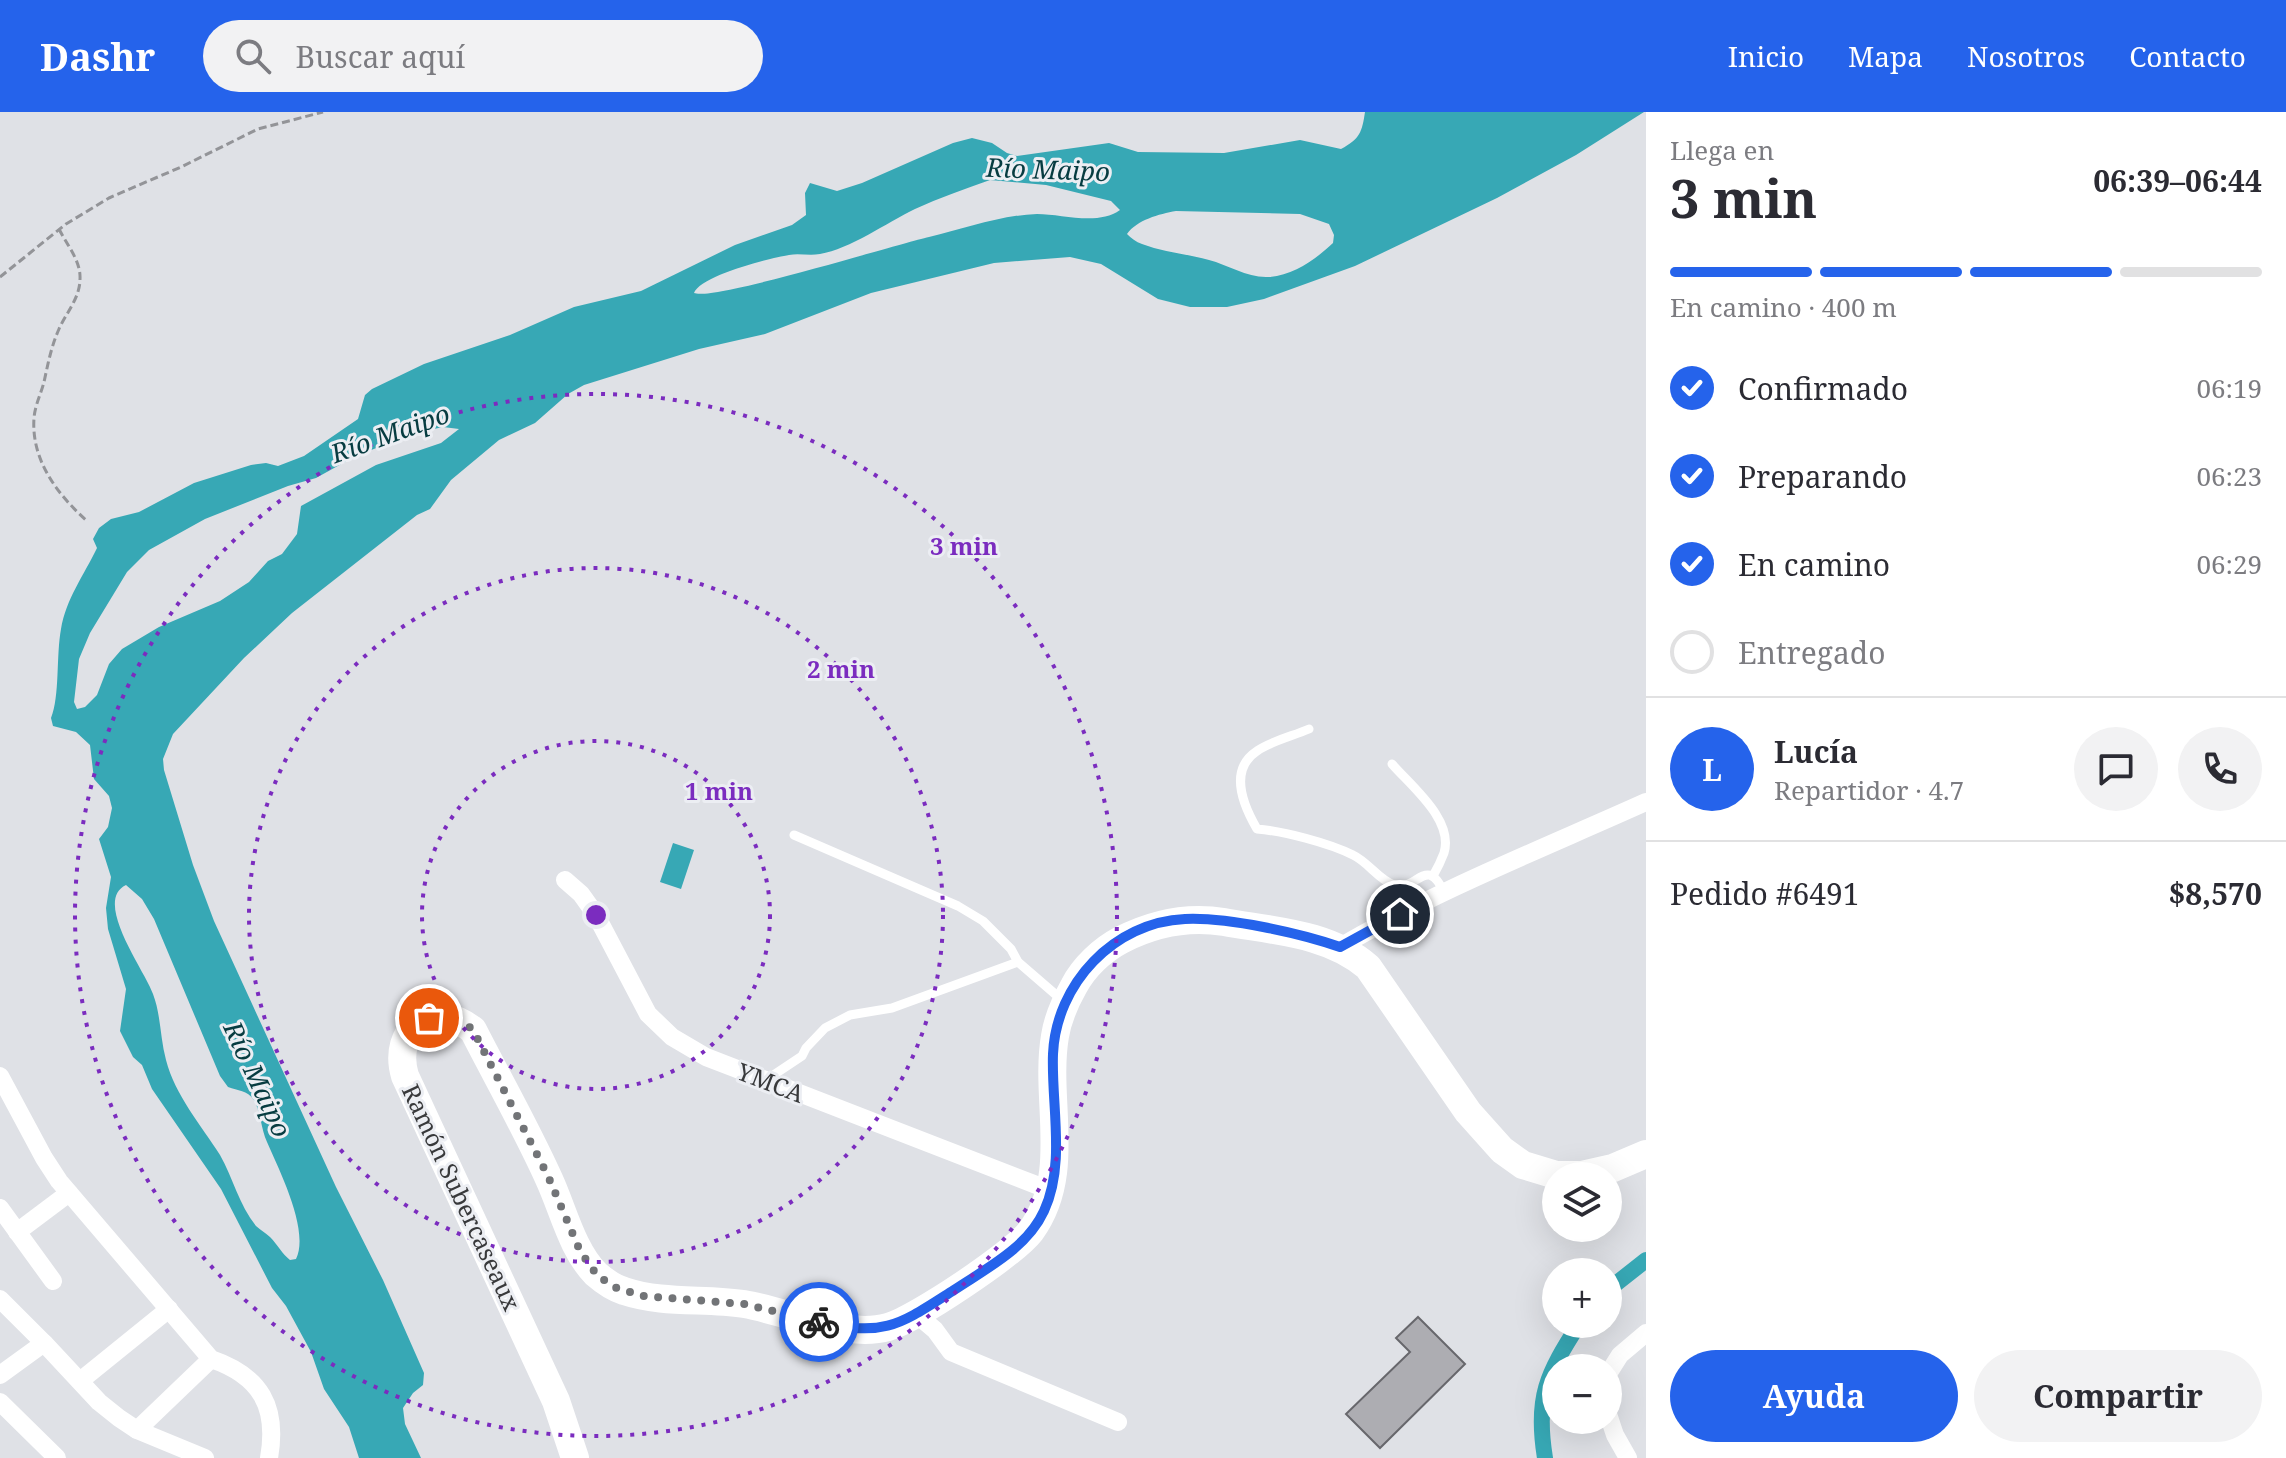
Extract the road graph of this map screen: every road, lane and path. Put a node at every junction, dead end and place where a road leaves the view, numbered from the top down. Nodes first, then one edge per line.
1 (323, 112) edge
2 (59, 229) junction
3 (0, 277) edge
4 (88, 522) dead end
5 (1309, 729) dead end
6 (1392, 764) dead end
7 (1646, 802) edge
8 (794, 835) dead end
9 (1433, 876) junction
10 (565, 880) dead end
11 (1444, 893) junction
12 (1340, 947) junction
13 (1018, 962) junction
14 (1065, 1002) junction
15 (0, 1076) edge
16 (766, 1080) junction
17 (1646, 1154) edge
18 (1052, 1191) junction
19 (69, 1193) junction
20 (0, 1208) edge
21 (17, 1232) junction
22 (53, 1281) dead end
23 (0, 1299) edge
24 (169, 1309) junction
25 (916, 1314) junction
26 (1646, 1333) edge
27 (44, 1343) junction
28 (1621, 1354) edge
29 (211, 1359) junction
30 (0, 1375) edge
31 (80, 1381) junction
32 (0, 1402) edge
33 (1118, 1422) dead end
34 (137, 1430) junction
35 (1615, 1434) edge
36 (57, 1458) edge
37 (205, 1458) edge
38 (269, 1458) edge
39 (575, 1458) edge
40 (1628, 1458) edge

1 - 2 path
2 - 3 path
2 - 4 path
5 - 9 lane
6 - 9 lane
7 - 11 street
8 - 13 lane
9 - 11 lane
10 - 16 street, YMCA
11 - 12 street
12 - 14 main road, Ramón Subercaseaux
12 - 17 main road, Ramón Subercaseaux
13 - 14 lane
13 - 16 lane
14 - 18 main road, Ramón Subercaseaux
15 - 19 street
16 - 18 street, YMCA
18 - 25 main road, Ramón Subercaseaux
19 - 21 street
19 - 24 street
20 - 21 street
21 - 22 street
23 - 27 street
24 - 29 street
24 - 31 street
25 - 33 street
25 - 39 main road, Ramón Subercaseaux
26 - 28 street
27 - 30 street
27 - 31 street
29 - 34 street
29 - 38 street
31 - 34 street
32 - 36 street
34 - 37 street
35 - 40 street

